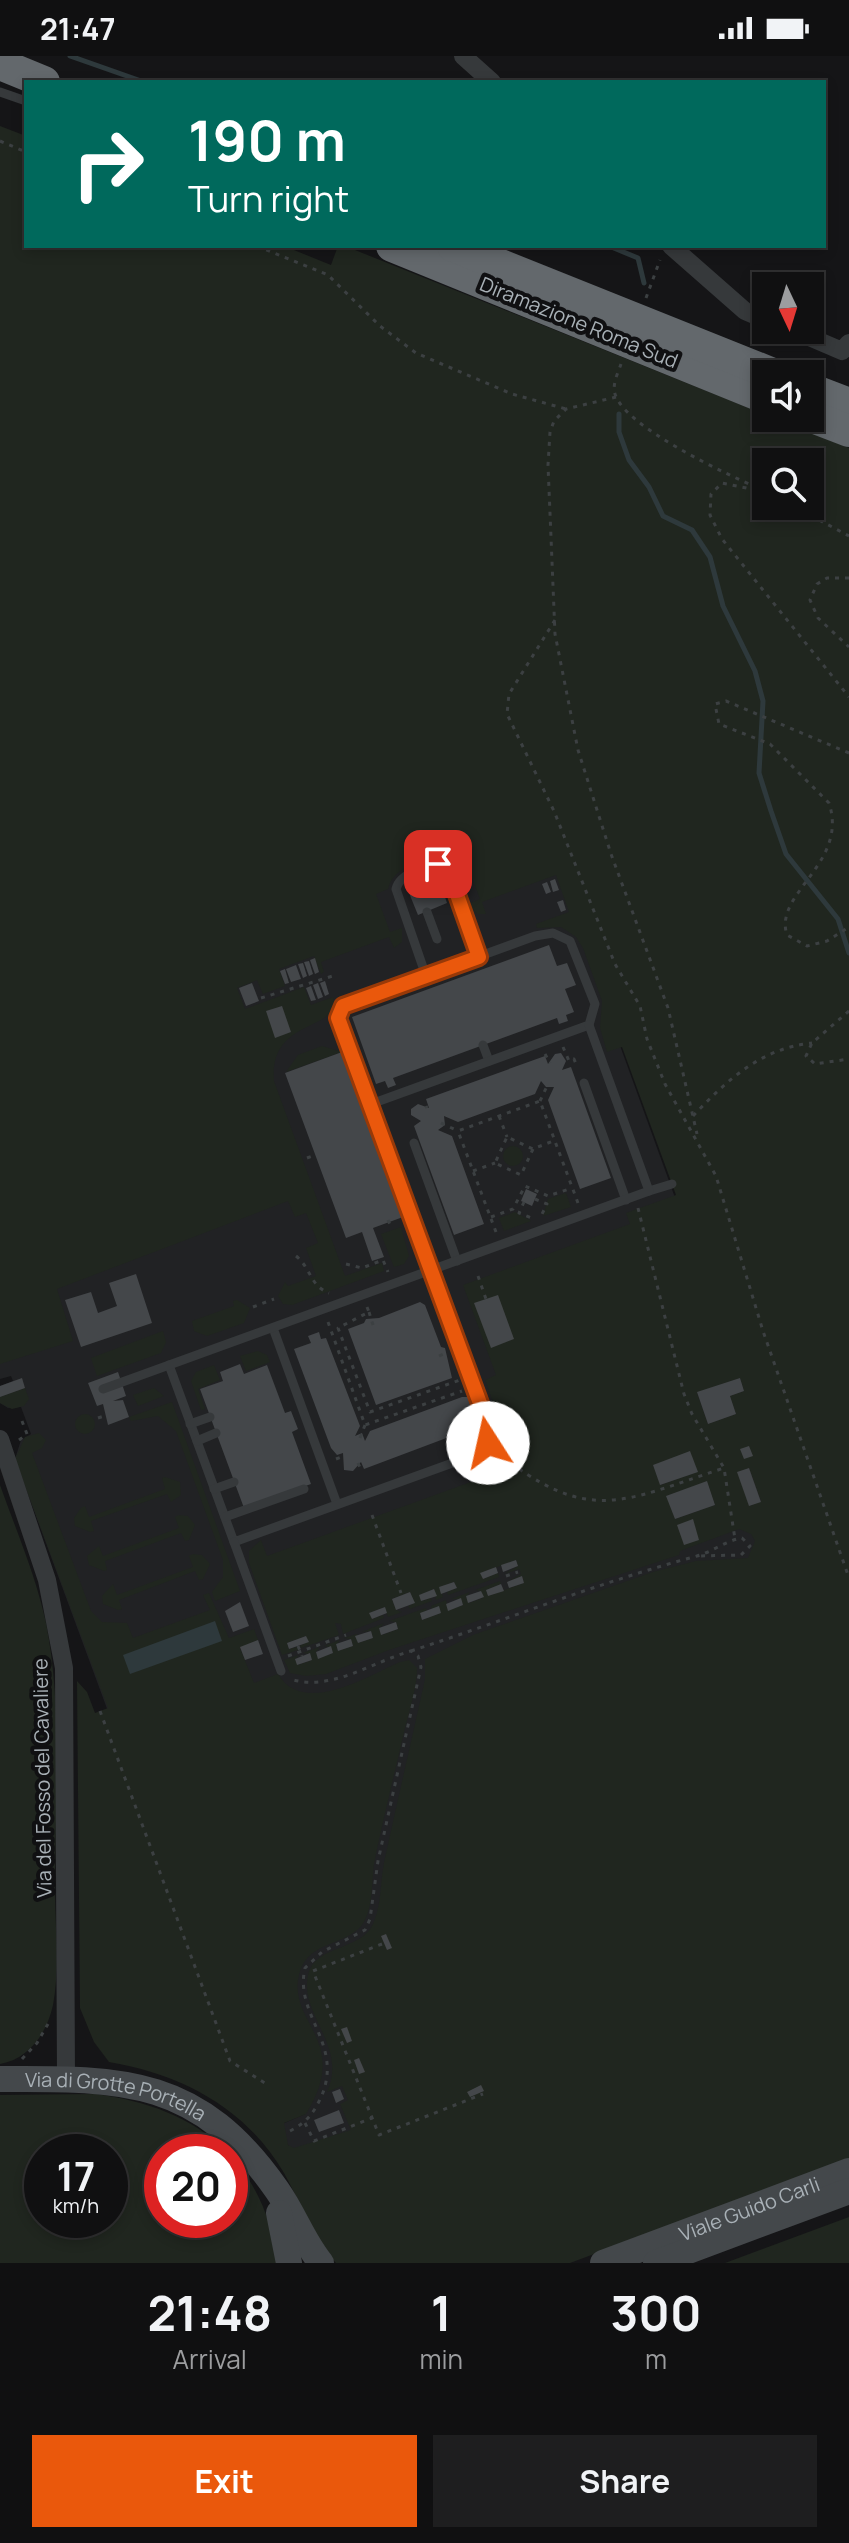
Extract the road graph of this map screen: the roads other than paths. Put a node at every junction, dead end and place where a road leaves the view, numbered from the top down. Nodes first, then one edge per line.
1 (463, 56) edge
2 (0, 64) edge
3 (39, 80) edge
4 (490, 80) edge
5 (0, 90) edge
6 (24, 99) edge
7 (397, 248) edge
8 (458, 248) edge
9 (666, 251) edge
10 (752, 312) edge
11 (824, 341) edge
12 (847, 349) edge
13 (752, 366) edge
14 (752, 392) edge
15 (824, 394) edge
16 (849, 404) edge
17 (824, 421) edge
18 (849, 431) edge
19 (427, 912) dead end
20 (437, 939) dead end
21 (479, 957) junction
22 (426, 976) junction
23 (589, 1025) junction
24 (483, 1045) dead end
25 (489, 1061) junction
26 (584, 1083) dead end
27 (371, 1104) junction
28 (414, 1143) dead end
29 (672, 1184) dead end
30 (649, 1191) junction
31 (630, 1198) junction
32 (457, 1261) junction
33 (432, 1270) junction
34 (273, 1328) junction
35 (169, 1365) junction
36 (103, 1389) dead end
37 (210, 1417) dead end
38 (190, 1424) junction
39 (216, 1433) dead end
40 (0, 1439) edge
41 (197, 1441) junction
42 (234, 1482) dead end
43 (214, 1489) junction
44 (304, 1489) dead end
45 (337, 1504) junction
46 (225, 1517) junction
47 (234, 1542) junction
48 (281, 1671) road end
49 (6, 2071) edge
50 (66, 2078) junction
51 (258, 2166) junction
52 (849, 2171) edge
53 (849, 2191) edge
54 (289, 2263) edge
55 (321, 2263) edge
56 (603, 2263) edge
57 (656, 2263) edge

1 - 4 street
2 - 3 highway
5 - 6 highway
7 - 14 highway, Diramazione Roma Sud
8 - 13 highway, Diramazione Roma Sud
9 - 10 street
11 - 12 street
15 - 16 highway
17 - 18 highway
19 - 20 lane
21 - 22 lane
21 - 22 lane
21 - 23 lane
22 - 27 lane
23 - 25 lane
23 - 30 lane
24 - 25 lane
25 - 27 lane
26 - 31 lane
27 - 33 lane
28 - 32 lane
29 - 30 lane
30 - 31 lane
31 - 32 lane
32 - 33 lane
33 - 34 lane
33 - 45 lane
34 - 35 lane
34 - 45 lane
35 - 36 lane
35 - 38 lane
37 - 38 lane
38 - 41 lane
39 - 41 lane
40 - 50 street, Via del Fosso del Cavaliere
41 - 43 lane
42 - 43 lane
43 - 46 lane
44 - 46 lane
45 - 47 lane
46 - 47 lane
47 - 48 lane
49 - 50 main road, Via di Grotte Portella
50 - 51 main road, Via di Grotte Portella
51 - 54 main road, Via di Grotte Portella
51 - 55 main road, Via di Grotte Portella
52 - 56 main road, Viale Guido Carli
53 - 57 main road, Viale Guido Carli

